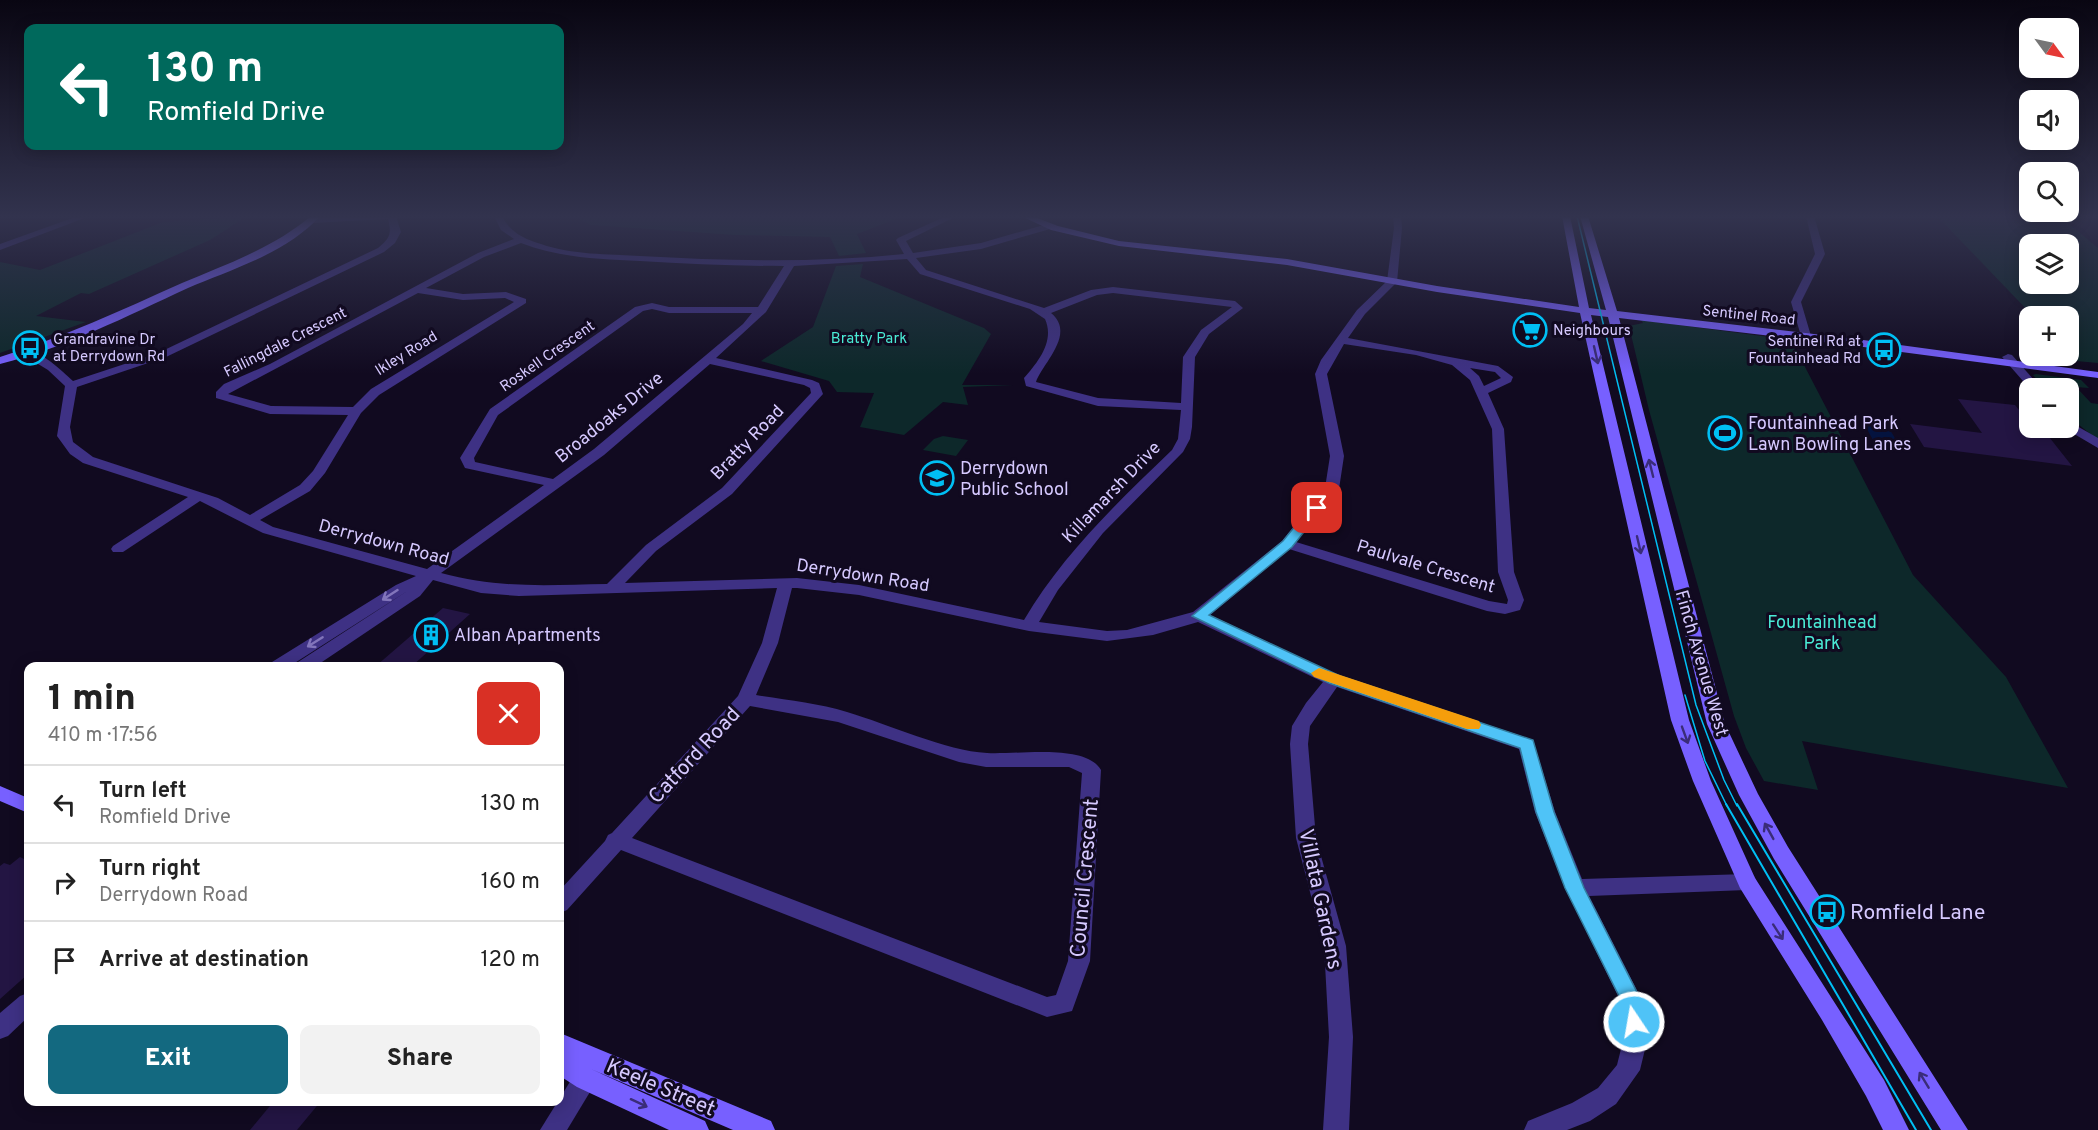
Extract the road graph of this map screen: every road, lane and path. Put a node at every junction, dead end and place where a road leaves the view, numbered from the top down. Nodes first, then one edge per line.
1 (224, 269) edge
2 (342, 269) edge
3 (456, 269) edge
4 (787, 269) edge
5 (920, 269) edge
6 (1320, 269) edge
7 (1393, 269) edge
8 (1575, 269) edge
9 (1599, 269) edge
10 (1813, 269) edge
11 (1392, 282) junction
12 (417, 290) junction
13 (1582, 308) junction
14 (762, 310) junction
15 (1044, 312) junction
16 (1611, 312) junction
17 (1804, 332) junction
18 (1342, 340) junction
19 (26, 353) junction
20 (709, 360) junction
21 (0, 361) edge
22 (2011, 361) junction
23 (1456, 363) junction
24 (2098, 368) edge
25 (2098, 375) edge
26 (2026, 378) edge
27 (71, 385) junction
28 (1482, 392) junction
29 (1185, 407) junction
30 (356, 411) junction
31 (2079, 432) edge
32 (2098, 444) edge
33 (557, 484) junction
34 (199, 496) junction
35 (249, 521) junction
36 (1287, 544) junction
37 (118, 549) dead end
38 (429, 575) junction
39 (786, 582) junction
40 (612, 588) junction
41 (1199, 616) junction
42 (360, 622) junction
43 (1029, 626) junction
44 (285, 662) edge
45 (309, 662) edge
46 (1335, 680) junction
47 (746, 699) junction
48 (0, 793) edge
49 (24, 804) edge
50 (615, 840) junction
51 (1747, 882) junction
52 (1575, 888) junction
53 (564, 899) edge
54 (24, 1007) edge
55 (0, 1028) edge
56 (564, 1047) edge
57 (564, 1064) edge
58 (592, 1069) junction
59 (553, 1130) edge
60 (696, 1130) edge
61 (762, 1130) edge
62 (1336, 1130) edge
63 (1537, 1130) edge
64 (1896, 1130) edge
65 (1955, 1130) edge

1 - 19 main road
2 - 27 street
3 - 12 street, Fallingdale Crescent
4 - 14 street, Broadoaks Drive
5 - 15 street
6 - 11 main road, Sentinel Road
7 - 11 street
8 - 13 main road, Finch Avenue West
9 - 16 main road, Finch Avenue West
10 - 17 street
11 - 13 main road, Sentinel Road
11 - 18 street, Derrydown Road
12 - 30 street, Ikley Road
12 - 30 street, Fallingdale Crescent
13 - 16 main road, Sentinel Road
13 -> 51 main road, Finch Avenue West
14 - 20 street, Broadoaks Drive
14 - 33 street, Roskell Crescent
15 - 29 street
15 - 29 street, Killamarsh Drive
16 - 17 main road, Sentinel Road
65 -> 16 main road, Finch Avenue West
17 - 22 main road, Sentinel Road
18 - 23 street, Paulvale Crescent
18 - 36 street, Derrydown Road
19 - 21 main road
19 - 27 street
20 - 33 street, Broadoaks Drive
20 - 40 street, Bratty Road
22 - 24 main road, Sentinel Road
22 - 25 main road, Sentinel Road
22 - 26 street
23 - 28 street, Paulvale Crescent
23 - 28 street, Paulvale Crescent
27 - 34 street, Derrydown Road
28 - 36 street, Paulvale Crescent
29 - 43 street, Killamarsh Drive
30 - 35 street, Ikley Road
31 - 32 street
33 - 38 street, Broadoaks Drive
34 - 35 street, Derrydown Road
34 - 37 street
35 - 38 street, Derrydown Road
36 - 41 street, Derrydown Road
38 - 40 street, Derrydown Road
38 - 42 street, Broadoaks Drive
39 - 40 street, Derrydown Road
39 - 43 street, Derrydown Road
39 - 47 street, Catford Road
41 - 43 street, Derrydown Road
41 - 46 street
42 -> 44 street, Broadoaks Drive
42 - 45 street, Broadoaks Drive
46 - 52 street
46 - 62 street, Villata Gardens
47 - 50 street, Catford Road
47 - 50 street, Council Crescent
48 - 49 main road
50 - 53 street, Catford Road
51 - 52 street
51 -> 64 main road, Finch Avenue West
52 - 63 street
54 - 55 street
56 - 58 main road, Keele Street
57 - 58 main road, Keele Street
58 - 59 street
58 -> 60 main road, Keele Street
58 - 61 main road, Keele Street

